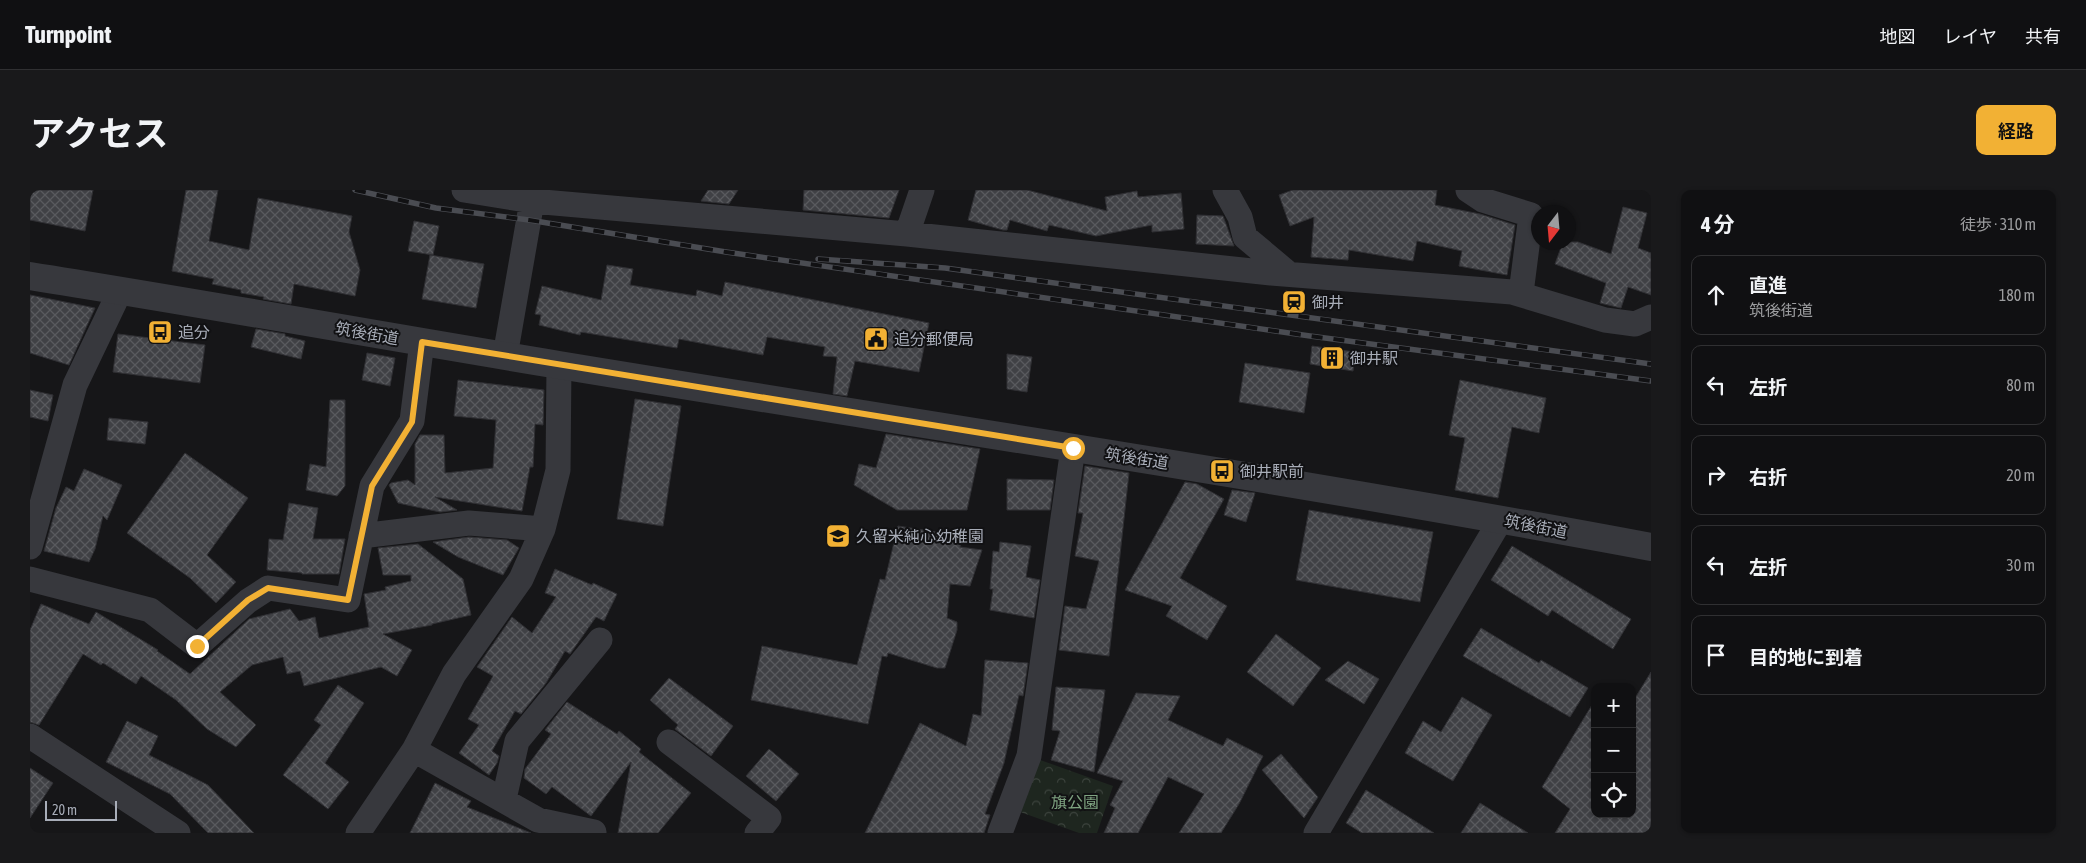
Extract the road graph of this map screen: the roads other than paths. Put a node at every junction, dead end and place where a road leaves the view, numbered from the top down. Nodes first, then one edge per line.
1 (464, 190) edge
2 (922, 190) edge
3 (1225, 190) edge
4 (1468, 190) edge
5 (532, 201) junction
6 (656, 201) edge
7 (907, 234) junction
8 (1289, 274) junction
9 (30, 276) edge
10 (120, 291) junction
11 (1521, 294) junction
12 (1646, 322) edge
13 (422, 342) junction
14 (505, 356) junction
15 (559, 365) junction
16 (1073, 448) junction
17 (1501, 519) junction
18 (544, 528) junction
19 (362, 536) junction
20 (30, 547) edge
21 (1651, 547) edge
22 (30, 579) edge
23 (600, 640) dead end
24 (30, 736) edge
25 (669, 742) dead end
26 (414, 750) junction
27 (504, 799) junction
28 (594, 832) edge
29 (1318, 832) edge
30 (178, 833) edge
31 (358, 833) edge
32 (757, 833) edge
33 (1000, 833) edge

1 - 5 street
2 - 7 street
3 - 8 street
4 - 11 street
5 - 6 street
5 - 14 street
6 - 7 street
7 - 8 street
8 - 11 street
9 - 10 street, 筑後街道
10 - 13 street, 筑後街道
10 - 20 street
11 - 12 street
13 - 14 street, 筑後街道
13 - 19 street
14 - 15 street, 筑後街道
15 - 16 street, 筑後街道
15 - 18 street
16 - 17 street, 筑後街道
16 - 33 street
17 - 21 street, 筑後街道
17 - 29 street
18 - 19 street
18 - 26 street
19 - 22 street
23 - 27 street
24 - 30 street
25 - 32 street
26 - 27 street
26 - 31 street
27 - 28 street

